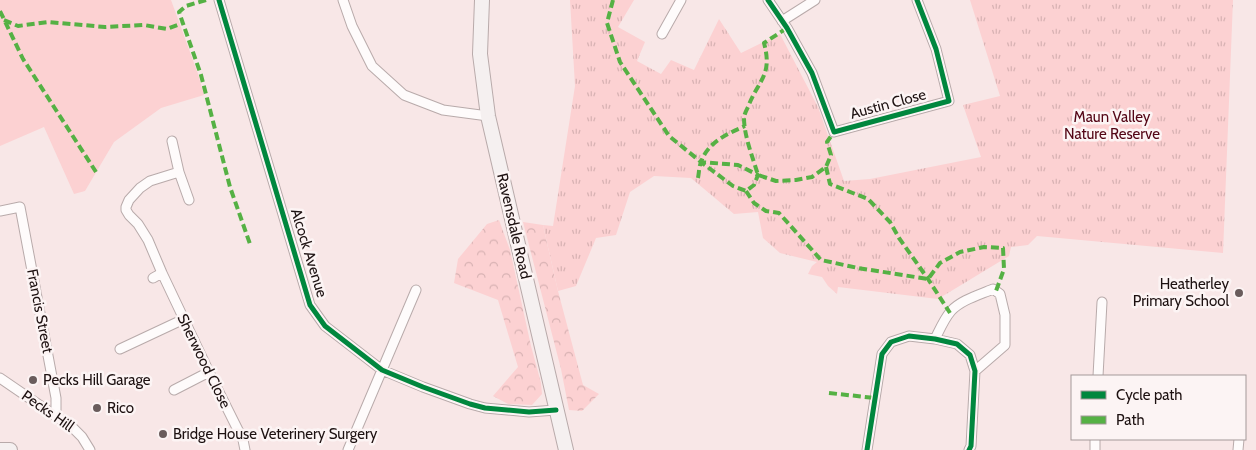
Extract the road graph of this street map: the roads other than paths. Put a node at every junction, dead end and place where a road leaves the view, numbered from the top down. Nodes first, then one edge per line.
1 (219, 0) edge
2 (343, 0) edge
3 (482, 0) edge
4 (681, 0) edge
5 (768, 0) edge
6 (815, 0) edge
7 (917, 0) edge
8 (782, 21) junction
9 (662, 34) dead end
10 (488, 116) junction
11 (172, 141) dead end
12 (179, 172) junction
13 (189, 200) dead end
14 (0, 211) edge
15 (162, 273) junction
16 (153, 278) dead end
17 (416, 290) dead end
18 (1102, 302) dead end
19 (184, 319) junction
20 (935, 339) junction
21 (120, 349) dead end
22 (382, 370) junction
23 (975, 371) junction
24 (209, 372) junction
25 (1098, 375) edge
26 (0, 378) edge
27 (174, 390) dead end
28 (556, 410) junction
29 (56, 415) junction
30 (0, 450) edge
31 (10, 450) edge
32 (90, 450) edge
33 (244, 450) edge
34 (348, 450) edge
35 (566, 450) edge
36 (867, 450) edge
37 (969, 450) edge

1 - 22 street, Alcock Avenue
2 - 10 street
3 - 10 main road, Ravensdale Road
4 - 9 street
5 - 8 street
6 - 8 street
7 - 8 street, Austin Close
10 - 28 main road, Ravensdale Road
11 - 12 street
12 - 13 street
12 - 15 street, Sherwood Close
14 - 29 street, Francis Street
15 - 16 street
15 - 19 street, Sherwood Close
17 - 22 street
18 - 25 street
19 - 21 street
19 - 24 street, Sherwood Close
20 - 23 street
20 - 23 street
20 - 36 street
22 - 28 street, Alcock Avenue
22 - 34 street
23 - 37 street
24 - 27 street
24 - 33 street, Sherwood Close
26 - 29 street, Pecks Hill
28 - 35 main road, Ravensdale Road
29 - 32 street, Pecks Hill
30 - 31 main road

